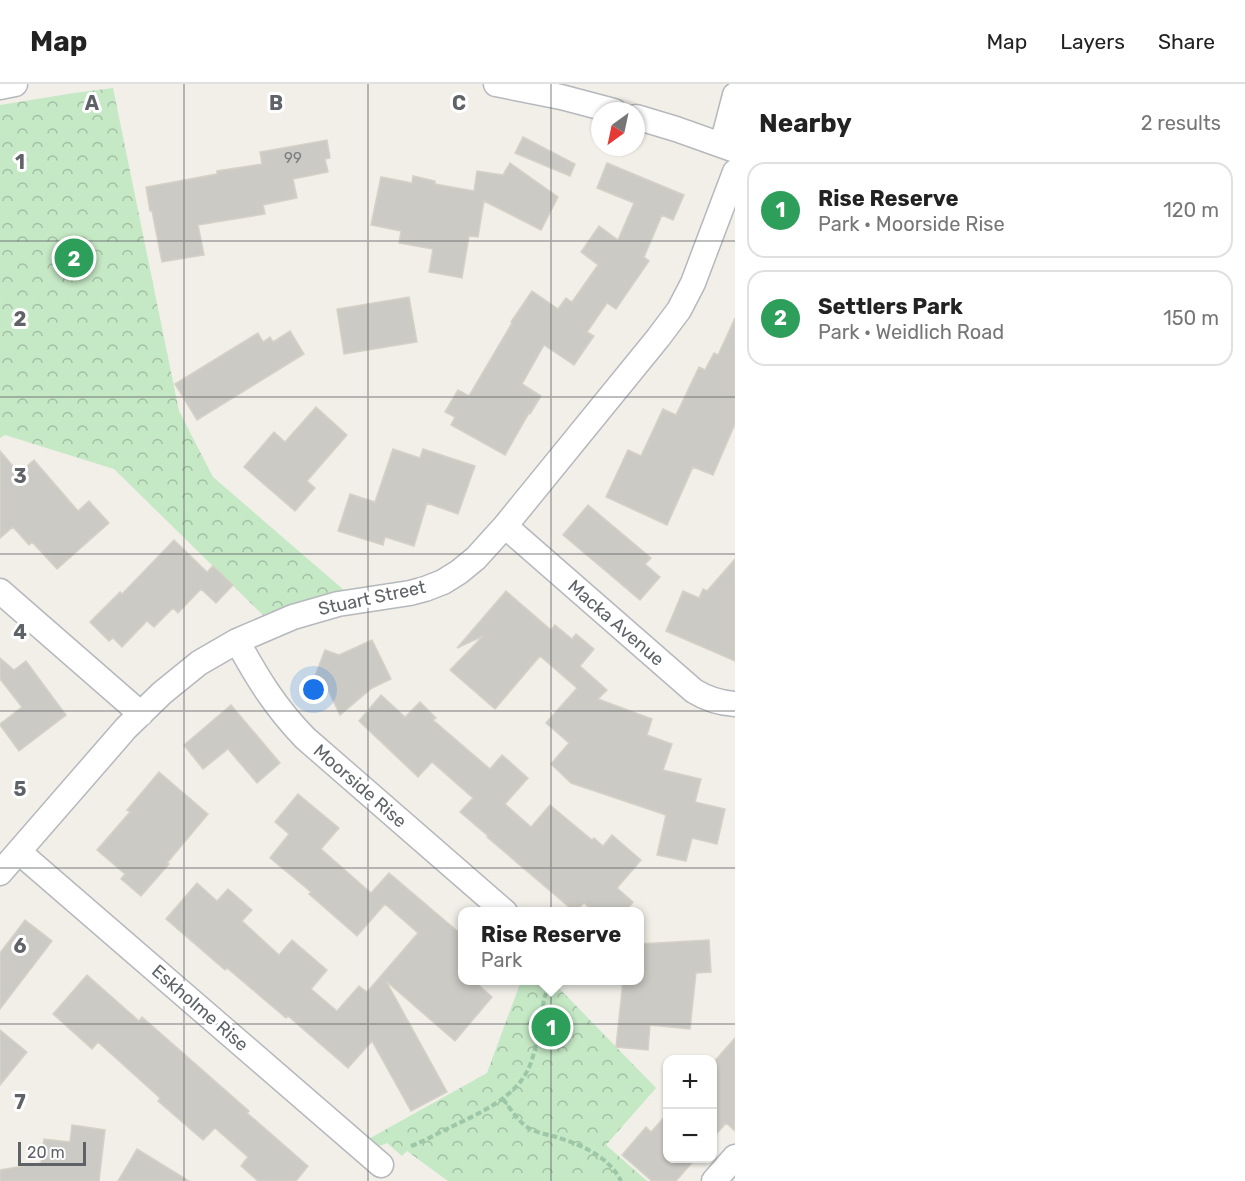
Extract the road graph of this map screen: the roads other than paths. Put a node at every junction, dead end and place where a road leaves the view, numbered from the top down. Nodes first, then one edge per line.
1 (15, 84) edge
2 (495, 84) edge
3 (0, 87) edge
4 (735, 95) edge
5 (591, 105) edge
6 (645, 120) edge
7 (729, 148) edge
8 (735, 172) edge
9 (505, 526) junction
10 (0, 591) edge
11 (237, 641) junction
12 (735, 704) edge
13 (141, 714) junction
14 (19, 852) junction
15 (0, 873) edge
16 (500, 907) edge
17 (735, 1157) edge
18 (388, 1160) road end
19 (714, 1181) edge

1 - 3 street
2 - 5 street
4 - 7 street
6 - 7 street
8 - 9 street, Stuart Street
9 - 11 street, Stuart Street
9 - 12 street, Macka Avenue
10 - 13 street
11 - 13 street, Stuart Street
11 - 16 street, Moorside Rise
13 - 14 street, Stuart Street
14 - 15 street, Stuart Street
14 - 18 street, Eskholme Rise
17 - 19 street

